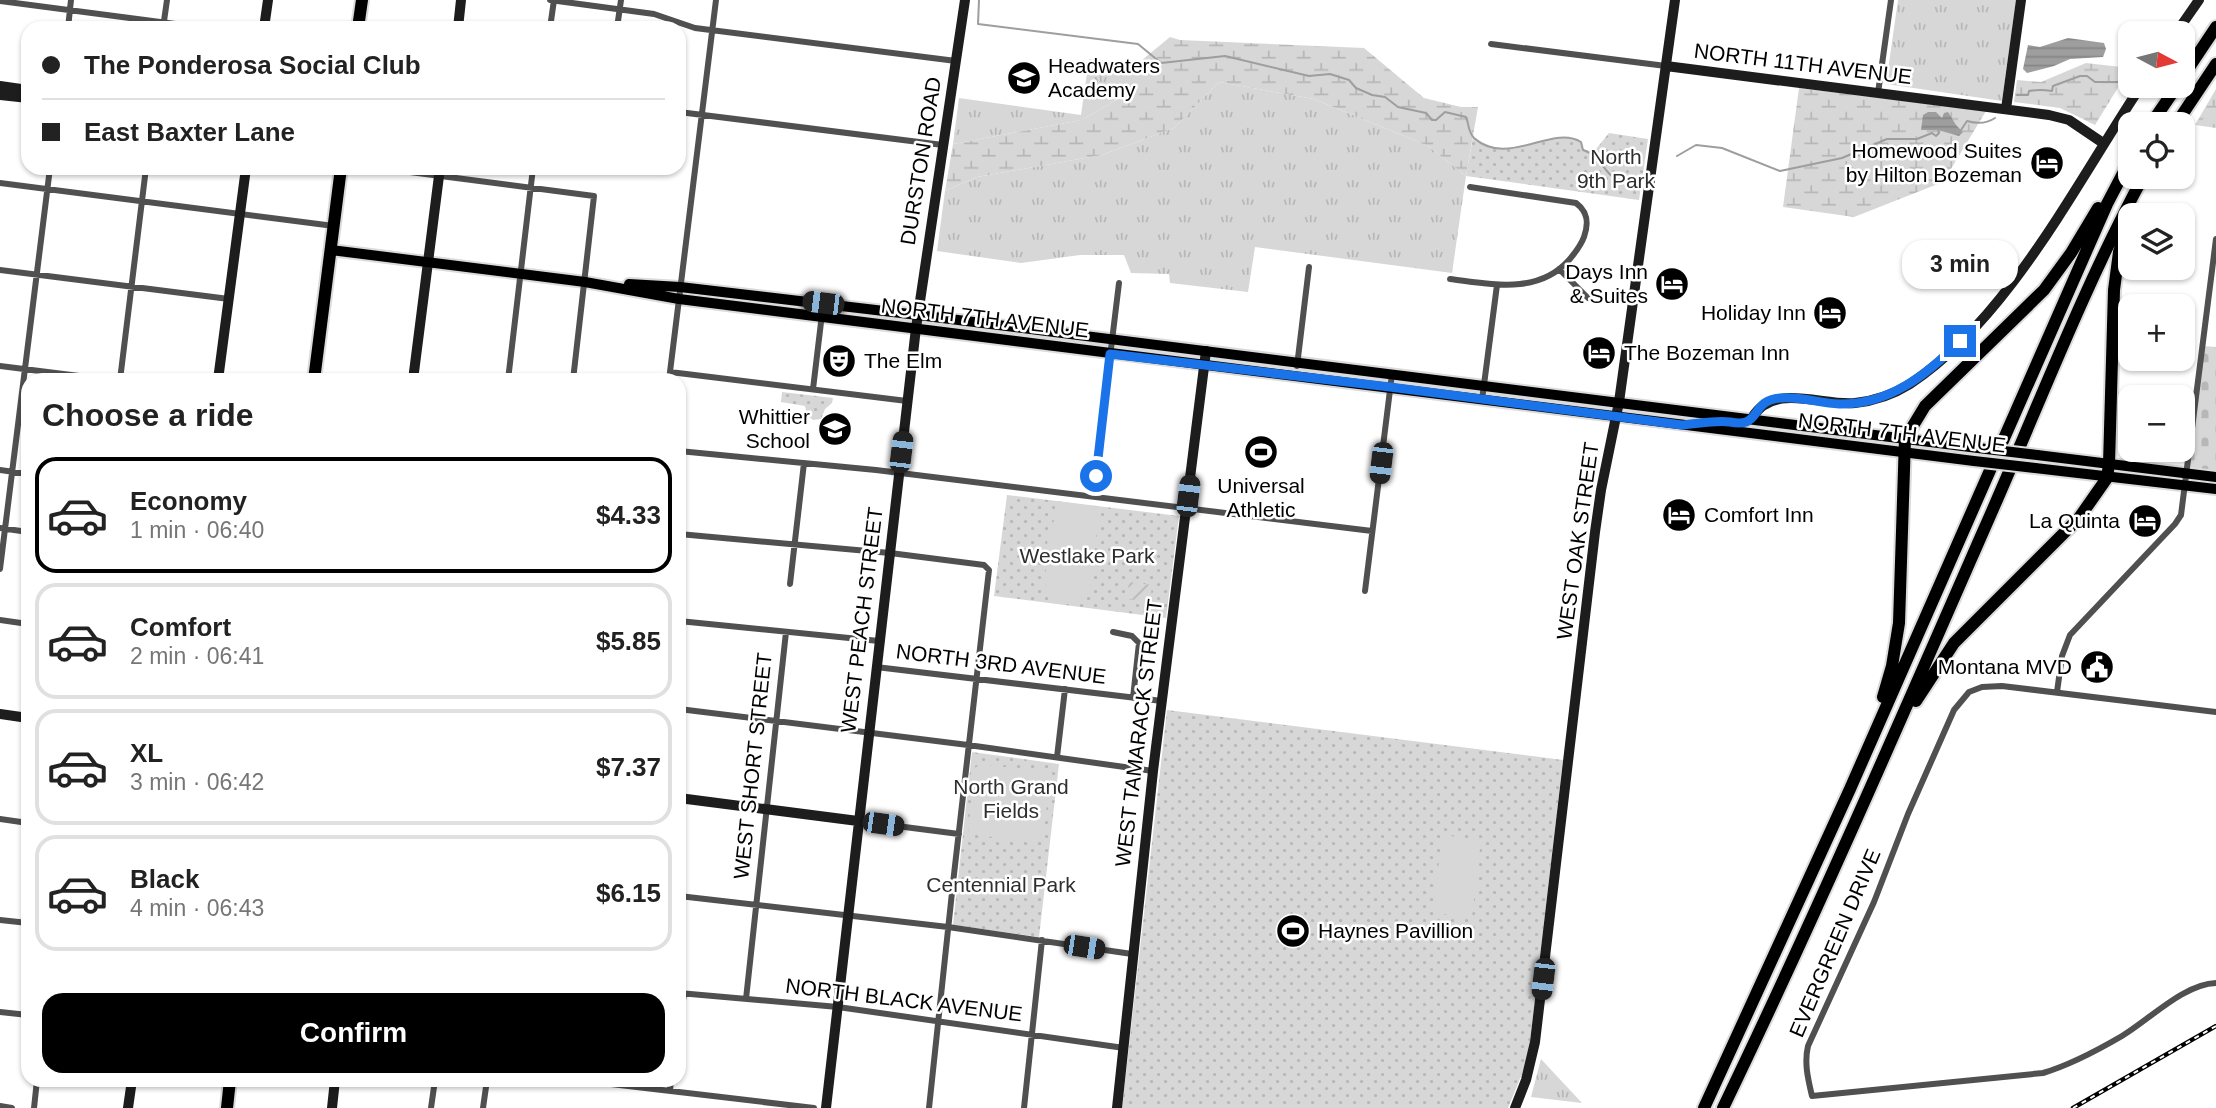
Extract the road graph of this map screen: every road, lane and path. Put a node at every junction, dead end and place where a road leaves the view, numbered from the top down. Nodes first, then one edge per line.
1 (71, 0) edge
2 (167, 0) edge
3 (268, 0) edge
4 (362, 0) edge
5 (461, 0) edge
6 (552, 0) edge
7 (621, 0) edge
8 (716, 0) edge
9 (965, 0) edge
10 (1675, 0) edge
11 (1891, 0) edge
12 (2021, 0) edge
13 (2199, 0) edge
14 (0, 1) edge
15 (620, 9) junction
16 (70, 10) junction
17 (69, 21) edge
18 (139, 21) edge
19 (164, 21) edge
20 (265, 21) edge
21 (359, 21) edge
22 (459, 21) edge
23 (550, 21) edge
24 (618, 21) edge
25 (675, 21) edge
26 (2184, 21) edge
27 (686, 25) edge
28 (2216, 27) edge
29 (712, 31) junction
30 (1491, 44) dead end
31 (2195, 58) edge
32 (956, 61) junction
33 (2216, 64) edge
34 (1666, 66) junction
35 (0, 86) edge
36 (21, 88) edge
37 (1878, 93) junction
38 (0, 95) edge
39 (21, 97) edge
40 (2133, 98) edge
41 (2006, 109) junction
42 (2184, 112) edge
43 (686, 113) edge
44 (702, 115) junction
45 (2103, 143) junction
46 (943, 145) junction
47 (49, 175) edge
48 (145, 175) edge
49 (245, 175) edge
50 (340, 175) edge
51 (440, 175) edge
52 (458, 175) edge
53 (532, 175) edge
54 (2118, 177) edge
55 (2118, 182) edge
56 (0, 183) edge
57 (531, 187) junction
58 (1470, 187) dead end
59 (2137, 189) edge
60 (48, 190) junction
61 (142, 202) junction
62 (240, 214) junction
63 (334, 226) junction
64 (2216, 239) edge
65 (331, 250) junction
66 (2118, 259) edge
67 (428, 261) junction
68 (1309, 267) dead end
69 (0, 270) edge
70 (1559, 270) junction
71 (521, 273) junction
72 (37, 276) junction
73 (1450, 279) dead end
74 (585, 282) junction
75 (1119, 283) dead end
76 (1497, 285) junction
77 (680, 287) junction
78 (132, 288) junction
79 (1588, 298) dead end
80 (229, 299) junction
81 (679, 299) junction
82 (823, 303) junction
83 (918, 315) junction
84 (821, 317) junction
85 (916, 328) junction
86 (1112, 339) junction
87 (1206, 351) junction
88 (1110, 354) junction
89 (1298, 362) junction
90 (1204, 365) junction
91 (0, 366) edge
92 (25, 369) junction
93 (24, 373) edge
94 (56, 373) edge
95 (121, 373) edge
96 (219, 373) edge
97 (315, 373) edge
98 (414, 373) edge
99 (509, 373) edge
100 (574, 373) edge
101 (669, 373) edge
102 (1392, 373) junction
103 (1296, 376) junction
104 (686, 378) edge
105 (1484, 384) junction
106 (1390, 387) junction
107 (813, 389) junction
108 (1482, 400) junction
109 (21, 401) edge
110 (907, 401) junction
111 (1619, 402) junction
112 (1616, 417) junction
113 (1752, 418) junction
114 (1682, 425) junction
115 (1836, 430) junction
116 (1748, 433) junction
117 (1904, 445) junction
118 (686, 452) edge
119 (804, 463) junction
120 (2109, 464) junction
121 (0, 470) edge
122 (12, 472) junction
123 (21, 473) edge
124 (899, 473) junction
125 (2187, 473) junction
126 (2216, 477) edge
127 (2107, 478) junction
128 (2186, 486) junction
129 (2216, 489) edge
130 (1093, 497) junction
131 (1186, 509) junction
132 (3, 528) edge
133 (21, 531) edge
134 (1372, 531) junction
135 (686, 535) edge
136 (794, 545) junction
137 (890, 553) junction
138 (0, 569) edge
139 (790, 584) dead end
140 (1365, 591) dead end
141 (0, 620) edge
142 (686, 622) edge
143 (21, 623) edge
144 (786, 632) junction
145 (1113, 632) dead end
146 (879, 641) junction
147 (876, 667) junction
148 (976, 679) junction
149 (1065, 689) junction
150 (2057, 692) junction
151 (1133, 698) junction
152 (1162, 701) junction
153 (686, 710) edge
154 (2216, 712) edge
155 (0, 714) edge
156 (21, 717) edge
157 (776, 720) junction
158 (869, 732) junction
159 (968, 745) junction
160 (1057, 757) junction
161 (1153, 771) junction
162 (1869, 788) junction
163 (1850, 789) junction
164 (686, 799) edge
165 (766, 809) junction
166 (0, 819) edge
167 (858, 821) junction
168 (21, 822) edge
169 (959, 834) junction
170 (686, 896) edge
171 (756, 904) junction
172 (847, 915) junction
173 (0, 920) edge
174 (21, 922) edge
175 (948, 927) junction
176 (1042, 940) junction
177 (1132, 954) junction
178 (2216, 983) edge
179 (686, 994) edge
180 (746, 999) junction
181 (838, 1007) junction
182 (0, 1012) edge
183 (21, 1014) edge
184 (938, 1021) junction
185 (1031, 1034) junction
186 (1124, 1048) junction
187 (36, 1087) edge
188 (131, 1087) edge
189 (229, 1087) edge
190 (334, 1087) edge
191 (434, 1087) edge
192 (486, 1087) edge
193 (637, 1087) edge
194 (670, 1087) edge
195 (670, 1091) junction
196 (0, 1106) edge
197 (12, 1108) edge
198 (34, 1108) edge
199 (128, 1108) edge
200 (227, 1108) edge
201 (332, 1108) edge
202 (432, 1108) edge
203 (483, 1108) edge
204 (814, 1108) edge
205 (826, 1108) edge
206 (929, 1108) edge
207 (1024, 1108) edge
208 (1117, 1108) edge
209 (1515, 1108) edge
210 (1704, 1108) edge
211 (1723, 1108) edge

1 - 16 street
2 - 19 street
3 - 20 street
4 - 21 highway
5 - 22 street
6 - 15 street
6 - 23 street
7 - 15 street
8 - 29 street
9 - 32 street, DURSTON ROAD
10 - 34 street, WEST OAK STREET
11 - 37 street
12 - 41 street
13 - 26 street
14 - 16 street
15 - 24 street
15 - 25 street
16 - 17 street
16 - 18 street
27 - 29 street
28 - 31 highway
29 - 32 street
29 - 44 street
30 - 34 street, NORTH 11TH AVENUE
32 - 46 street, DURSTON ROAD
33 - 42 highway
34 - 37 street, NORTH 11TH AVENUE
34 - 111 street, WEST OAK STREET
35 - 36 street
37 - 41 street, NORTH 11TH AVENUE
38 - 39 street
40 - 45 street
41 - 45 street, NORTH 11TH AVENUE
43 - 44 street
44 - 46 street
44 - 77 street
45 - 113 street
46 - 83 street, DURSTON ROAD
47 - 60 street
48 - 61 street
49 - 62 street
50 - 63 highway
51 - 67 street
52 - 57 street
53 - 57 street
54 - 117 highway
55 - 163 highway
56 - 60 street
57 - 71 street
57 - 74 street
58 - 70 street
59 - 162 highway
60 - 61 street
60 - 72 street
61 - 62 street
61 - 78 street
62 - 63 street
62 - 80 street
63 - 65 highway
64 - 125 street
65 - 67 main road, NORTH 7TH AVENUE
65 - 97 highway
66 - 120 highway
67 - 71 main road, NORTH 7TH AVENUE
67 - 98 street
68 - 89 street
69 - 72 street
70 - 76 street
70 - 79 street
71 - 74 main road, NORTH 7TH AVENUE
71 - 99 street
72 - 78 street
72 - 92 street
73 - 76 street
74 - 77 main road, NORTH 7TH AVENUE
74 - 81 main road, NORTH 7TH AVENUE
74 - 100 street
75 - 86 street
76 - 105 street
77 - 81 street
77 - 82 main road, NORTH 7TH AVENUE
78 - 80 street
78 - 95 street
80 - 96 street
81 - 84 main road, NORTH 7TH AVENUE
81 - 101 street
82 - 83 main road, NORTH 7TH AVENUE
82 - 84 street
83 - 85 street, DURSTON ROAD
83 - 86 main road, NORTH 7TH AVENUE
84 - 85 main road, NORTH 7TH AVENUE
84 - 107 street
85 - 88 main road, NORTH 7TH AVENUE
85 - 110 street, WEST PEACH STREET
86 - 87 main road, NORTH 7TH AVENUE
86 - 88 street
87 - 89 main road, NORTH 7TH AVENUE
87 - 90 street, WEST TAMARACK STREET
88 - 90 main road, NORTH 7TH AVENUE
88 - 130 street
89 - 102 main road, NORTH 7TH AVENUE
89 - 103 street
90 - 103 main road, NORTH 7TH AVENUE
90 - 131 street, WEST TAMARACK STREET
91 - 92 street
92 - 93 street
92 - 94 street
102 - 105 main road, NORTH 7TH AVENUE
102 - 106 street
103 - 106 main road, NORTH 7TH AVENUE
104 - 107 street
105 - 108 street
105 - 111 main road, NORTH 7TH AVENUE
106 - 108 main road, NORTH 7TH AVENUE
106 - 134 street
107 - 110 street
108 - 112 main road, NORTH 7TH AVENUE
109 - 122 street
110 - 124 street, WEST PEACH STREET
111 - 112 street, WEST OAK STREET
111 - 113 main road, NORTH 7TH AVENUE
112 - 114 main road, NORTH 7TH AVENUE
112 - 209 street, WEST OAK STREET
113 - 114 main road
113 - 115 main road, NORTH 7TH AVENUE
114 - 116 main road, NORTH 7TH AVENUE
115 - 116 main road
115 - 117 main road, NORTH 7TH AVENUE
116 - 117 main road, NORTH 7TH AVENUE
117 - 120 main road, NORTH 7TH AVENUE, bridge
117 - 127 main road, NORTH 7TH AVENUE, bridge
117 - 163 highway
118 - 119 street
119 - 124 street
119 - 136 street
120 - 125 main road, NORTH 7TH AVENUE
120 - 127 highway
121 - 122 street
122 - 123 street
122 - 132 street
124 - 130 street
124 - 137 street, WEST PEACH STREET
125 - 126 main road, NORTH 7TH AVENUE
125 - 128 street
127 - 128 main road, NORTH 7TH AVENUE
127 - 162 highway
128 - 129 main road, NORTH 7TH AVENUE
128 - 150 street
130 - 131 street
131 - 134 street
131 - 152 street, WEST TAMARACK STREET
132 - 133 street
132 - 138 street
134 - 140 street
135 - 136 street
136 - 137 street
136 - 139 street
137 - 146 street, WEST PEACH STREET
137 - 148 street
141 - 143 street
142 - 144 street, NORTH 3RD AVENUE
144 - 146 street, NORTH 3RD AVENUE
144 - 157 street, WEST SHORT STREET
145 - 151 street
146 - 147 street, WEST PEACH STREET
147 - 148 street, NORTH 3RD AVENUE
147 - 158 street, WEST PEACH STREET
148 - 149 street, NORTH 3RD AVENUE
148 - 159 street
149 - 151 street, NORTH 3RD AVENUE
149 - 160 street
150 - 154 street
150 - 178 street, EVERGREEN DRIVE
151 - 152 street, NORTH 3RD AVENUE
152 - 161 street, WEST TAMARACK STREET
153 - 157 street
155 - 156 street
157 - 158 street
157 - 165 street, WEST SHORT STREET
158 - 159 street
158 - 167 street, WEST PEACH STREET
159 - 160 street
159 - 169 street
160 - 161 street
161 - 177 street, WEST TAMARACK STREET
162 - 211 highway
163 - 210 highway
164 - 165 street
165 - 167 street
165 - 171 street, WEST SHORT STREET
166 - 168 street
167 - 169 street
167 - 172 street, WEST PEACH STREET
169 - 175 street
170 - 171 street
171 - 172 street
171 - 180 street, WEST SHORT STREET
172 - 175 street
172 - 181 street, WEST PEACH STREET
173 - 174 street
175 - 176 street
175 - 184 street
176 - 177 street
176 - 185 street
177 - 186 street, WEST TAMARACK STREET
179 - 180 street, NORTH BLACK AVENUE
180 - 181 street, NORTH BLACK AVENUE
181 - 184 street, NORTH BLACK AVENUE
181 - 205 street, WEST PEACH STREET
182 - 183 street
184 - 185 street, NORTH BLACK AVENUE
184 - 206 street
185 - 186 street, NORTH BLACK AVENUE
185 - 207 street
186 - 208 street, WEST TAMARACK STREET
187 - 198 street
188 - 199 street
189 - 200 highway
190 - 201 street
191 - 202 street
192 - 203 street
193 - 195 street
194 - 195 street
195 - 204 street
196 - 197 street

